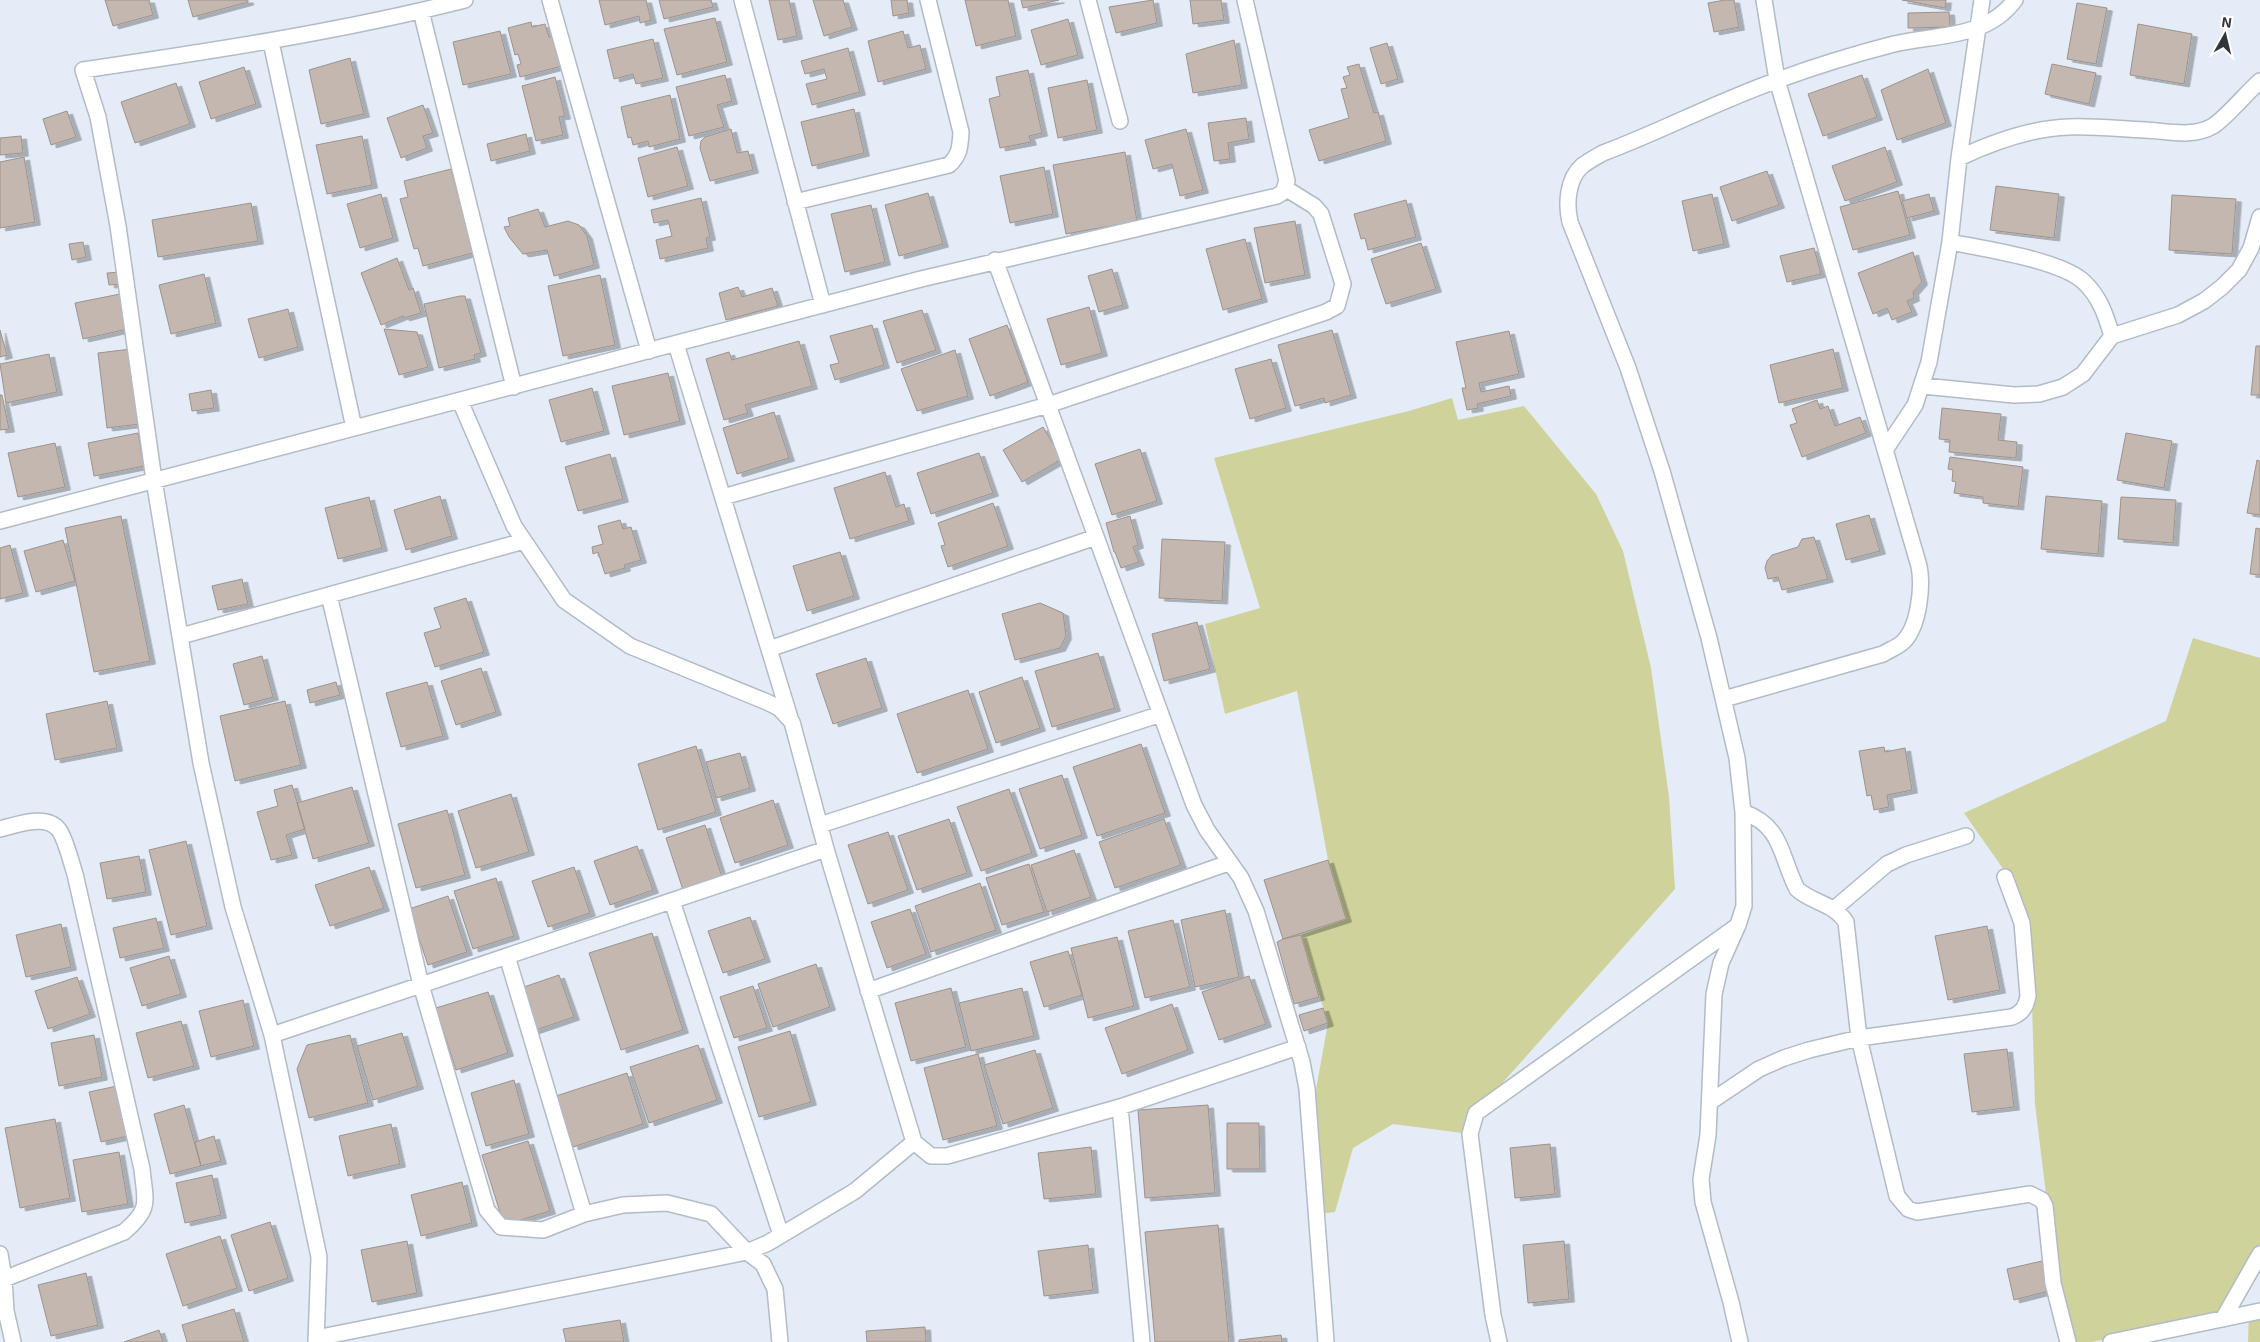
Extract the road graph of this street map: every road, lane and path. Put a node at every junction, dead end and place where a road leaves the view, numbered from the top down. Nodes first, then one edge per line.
1 (465, 0) edge
2 (550, 0) edge
3 (742, 0) edge
4 (928, 0) edge
5 (1088, 0) edge
6 (1245, 0) edge
7 (1764, 0) edge
8 (1982, 0) edge
9 (2015, 0) edge
10 (421, 11) junction
11 (1980, 28) junction
12 (272, 42) junction
13 (1776, 80) junction
14 (2260, 81) edge
15 (2260, 88) edge
16 (1120, 121) dead end
17 (1959, 158) junction
18 (1285, 188) junction
19 (795, 202) junction
20 (2260, 217) edge
21 (1950, 242) junction
22 (995, 260) junction
23 (823, 305) junction
24 (2112, 336) junction
25 (676, 344) junction
26 (649, 351) junction
27 (1922, 386) junction
28 (514, 387) junction
29 (460, 401) junction
30 (1048, 405) junction
31 (354, 428) junction
32 (1885, 450) junction
33 (154, 480) junction
34 (723, 497) junction
35 (0, 521) edge
36 (1096, 537) junction
37 (524, 540) junction
38 (330, 595) junction
39 (181, 636) junction
40 (769, 649) junction
41 (1724, 699) junction
42 (1161, 714) junction
43 (792, 722) junction
44 (1743, 812) junction
45 (820, 825) junction
46 (0, 829) edge
47 (1966, 836) dead end
48 (826, 849) junction
49 (1228, 863) junction
50 (2005, 876) dead end
51 (672, 900) junction
52 (1834, 909) junction
53 (1738, 925) junction
54 (507, 956) junction
55 (421, 984) junction
56 (868, 991) junction
57 (272, 1035) junction
58 (1859, 1038) junction
59 (1298, 1047) junction
60 (1710, 1102) junction
61 (1120, 1107) junction
62 (914, 1142) junction
63 (584, 1214) junction
64 (781, 1235) junction
65 (747, 1252) junction
66 (0, 1254) edge
67 (2260, 1254) edge
68 (4, 1279) junction
69 (2260, 1312) edge
70 (2223, 1319) junction
71 (316, 1340) edge
72 (13, 1342) edge
73 (780, 1342) edge
74 (1142, 1342) edge
75 (1326, 1342) edge
76 (1499, 1342) edge
77 (1740, 1342) edge
78 (2068, 1342) edge
79 (2111, 1342) edge

1 - 10 street
2 - 26 street
3 - 19 street
4 - 19 street
5 - 16 street
6 - 18 street
7 - 13 street
8 - 11 street
9 - 11 street
10 - 12 street
10 - 28 street
11 - 13 street
11 - 17 street
12 - 31 street
12 - 33 street
13 - 32 street
13 - 41 street
14 - 15 street
14 - 17 street
17 - 21 street
18 - 22 street
18 - 30 street
19 - 23 street
20 - 24 street
21 - 24 street
21 - 27 street
22 - 23 street
22 - 30 street
23 - 25 street
24 - 27 street
25 - 26 street
25 - 34 street
26 - 28 street
27 - 32 street
28 - 29 street
29 - 31 street
29 - 37 street
30 - 34 street
30 - 36 street
31 - 33 street
32 - 41 street
33 - 35 street
33 - 39 street
34 - 40 street
36 - 40 street
36 - 42 street
37 - 38 street
37 - 43 street
38 - 39 street
38 - 55 street
39 - 57 street
40 - 43 street
41 - 44 street
42 - 45 street
42 - 49 street
43 - 45 street
44 - 52 street
44 - 53 street
45 - 48 street
46 - 68 street
47 - 52 street
48 - 51 street
48 - 56 street
49 - 56 street
49 - 59 street
50 - 58 street
51 - 54 street
51 - 64 street
52 - 58 street
53 - 60 street
53 - 76 street
54 - 55 street
54 - 63 street
55 - 57 street
55 - 63 street
56 - 62 street
57 - 71 street
58 - 60 street
58 - 78 street
59 - 61 street
59 - 75 street
60 - 77 street
61 - 62 street
61 - 74 street
62 - 64 street
63 - 65 street
64 - 65 street
65 - 71 street
65 - 73 street
66 - 68 street
67 - 70 street
68 - 72 street
69 - 70 street
70 - 79 street

